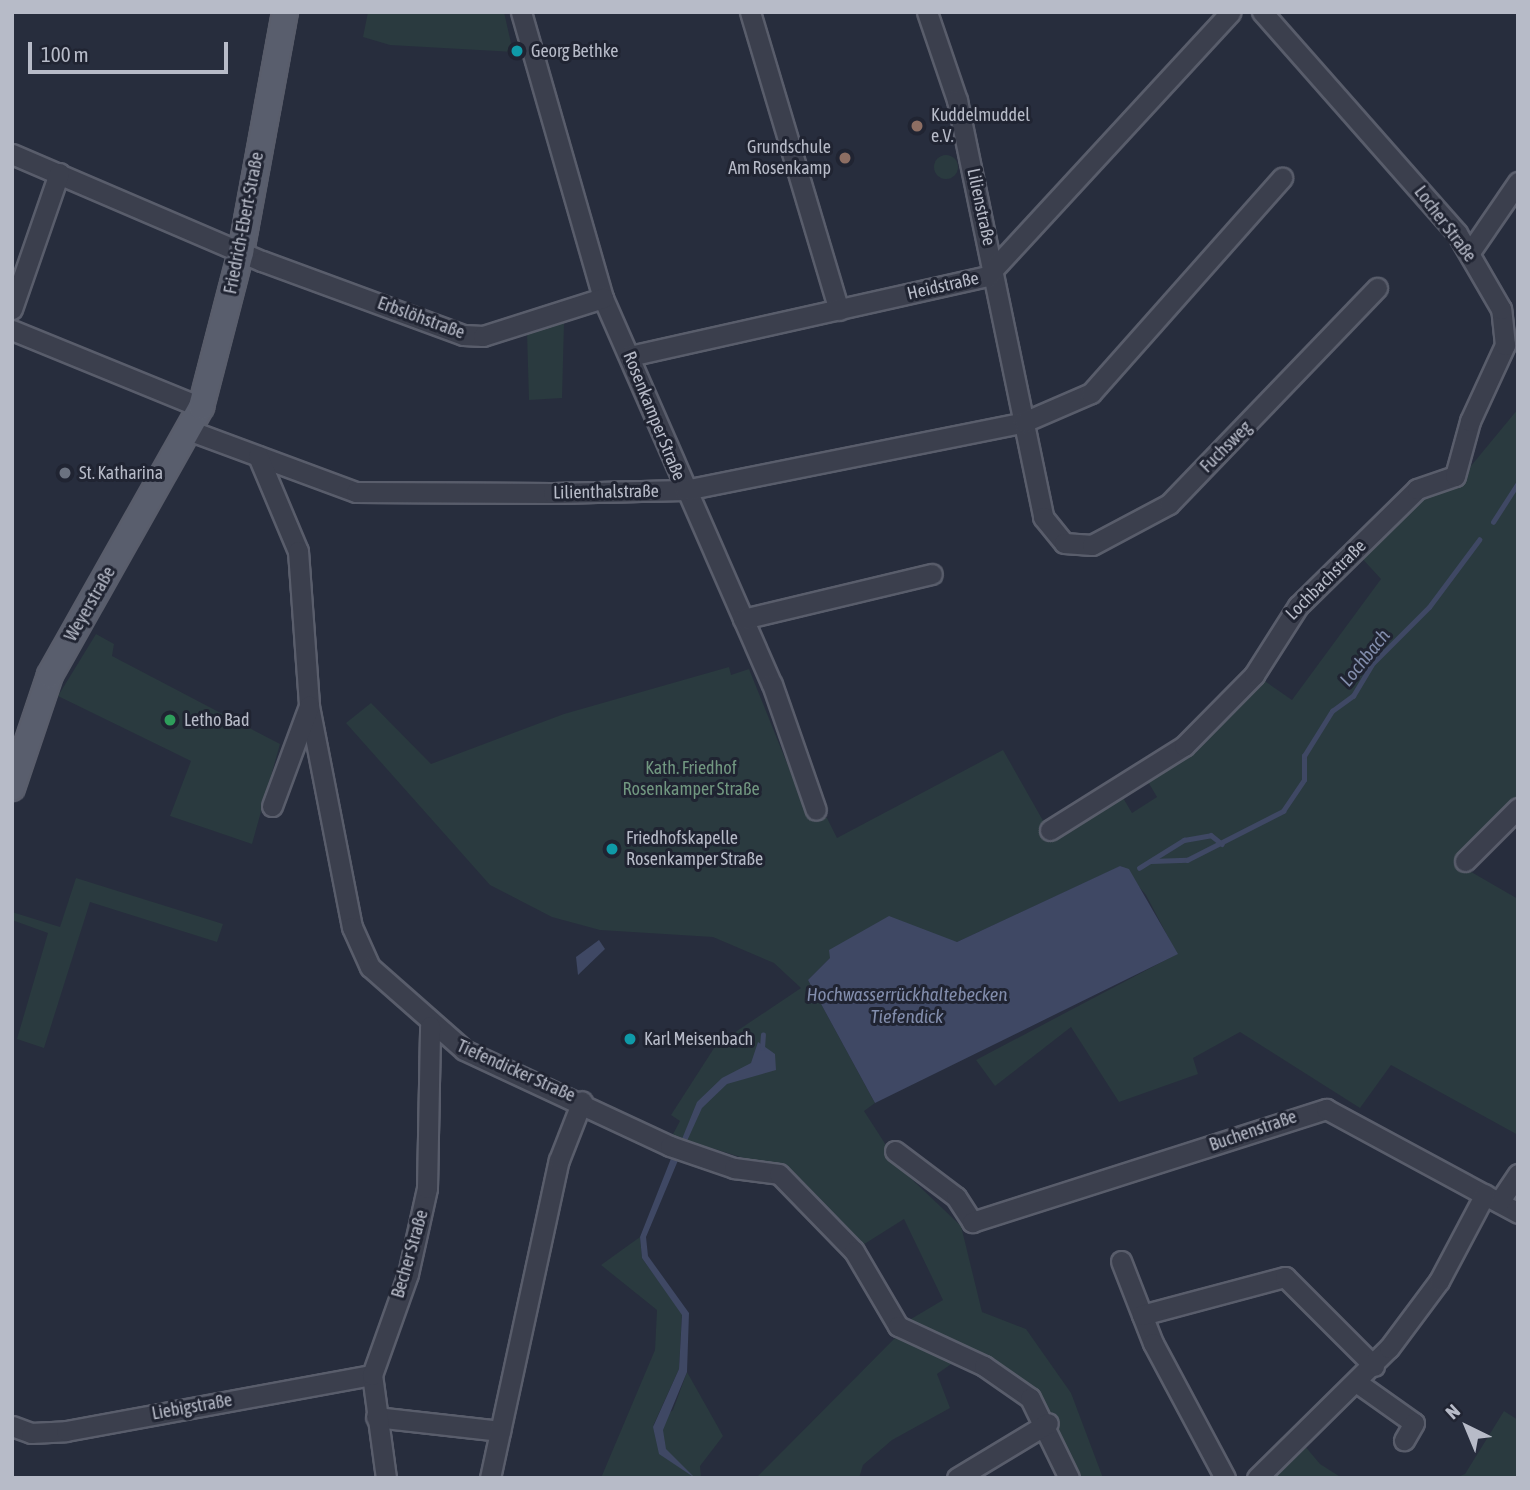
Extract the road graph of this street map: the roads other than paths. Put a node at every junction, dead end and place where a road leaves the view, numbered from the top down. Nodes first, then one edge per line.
1 (285, 12) edge
2 (521, 12) edge
3 (750, 12) edge
4 (927, 12) edge
5 (1231, 12) edge
6 (1262, 12) edge
7 (12, 154) edge
8 (59, 173) junction
9 (1282, 178) dead end
10 (1518, 183) edge
11 (241, 252) junction
12 (1470, 252) junction
13 (994, 269) junction
14 (1377, 288) dead end
15 (603, 298) junction
16 (12, 309) edge
17 (839, 310) junction
18 (12, 330) edge
19 (630, 356) junction
20 (201, 407) junction
21 (1024, 422) junction
22 (191, 431) junction
23 (258, 456) junction
24 (1455, 476) joint
25 (685, 490) junction
26 (1047, 528) joint
27 (932, 574) dead end
28 (743, 620) junction
29 (309, 706) junction
30 (18, 745) edge
31 (12, 788) edge
32 (272, 806) dead end
33 (1518, 808) edge
34 (816, 810) dead end
35 (1050, 830) dead end
36 (1465, 861) dead end
37 (430, 1026) junction
38 (582, 1101) junction
39 (895, 1150) dead end
40 (1518, 1174) edge
41 (1492, 1198) junction
42 (1518, 1213) edge
43 (1121, 1261) dead end
44 (1142, 1315) junction
45 (1374, 1366) junction
46 (372, 1375) junction
47 (1359, 1384) junction
48 (376, 1417) junction
49 (1048, 1423) junction
50 (12, 1426) edge
51 (500, 1431) junction
52 (1404, 1440) dead end
53 (386, 1478) edge
54 (490, 1478) edge
55 (957, 1478) edge
56 (1069, 1478) edge
57 (1225, 1478) edge
58 (1257, 1478) edge

1 - 11 main road, Friedrich-Ebert-Straße
2 - 15 street, Rosenkamper Straße
3 - 17 street
4 - 13 street, Lilienstraße
5 - 13 street, Heidstraße
6 - 12 street, Locher Straße
7 - 8 street, Erbslöhstraße
8 - 11 street, Erbslöhstraße
8 - 16 street
9 - 21 street, Lilienthalstraße
10 - 12 street
11 - 15 street, Erbslöhstraße
11 - 20 main road, Friedrich-Ebert-Straße
12 - 24 street, Locher Straße
13 - 17 street, Heidstraße
13 - 21 street, Lilienstraße
14 - 26 street, Fuchsweg
15 - 19 street, Rosenkamper Straße
17 - 19 street, Heidstraße
18 - 20 street
19 - 25 street, Rosenkamper Straße
20 - 22 main road, Friedrich-Ebert-Straße
21 - 25 street, Lilienthalstraße
21 - 26 street, Lilienstraße
22 - 23 street, Lilienthalstraße
22 - 30 main road, Weyerstraße
23 - 25 street, Lilienthalstraße
23 - 29 street, Tiefendicker Straße
24 - 35 street, Lochbachstraße
25 - 28 street, Rosenkamper Straße
27 - 28 street
28 - 34 street, Rosenkamper Straße
29 - 32 street, Tiefendicker Straße
29 - 37 street, Tiefendicker Straße
30 - 31 main road, Weyerstraße
33 - 36 street
37 - 38 street, Tiefendicker Straße
37 - 46 street, Becher Straße
38 - 49 street, Tiefendicker Straße
38 - 51 street
39 - 41 street, Buchenstraße
40 - 41 street
41 - 42 street, Buchenstraße
41 - 45 street
43 - 44 street
44 - 45 street
44 - 57 street
45 - 47 street
46 - 48 street, Becher Straße
46 - 50 street, Liebigstraße
47 - 52 street
47 - 58 street
48 - 51 street
48 - 53 street, Becher Straße
49 - 55 street
49 - 56 street, Tiefendicker Straße
51 - 54 street

